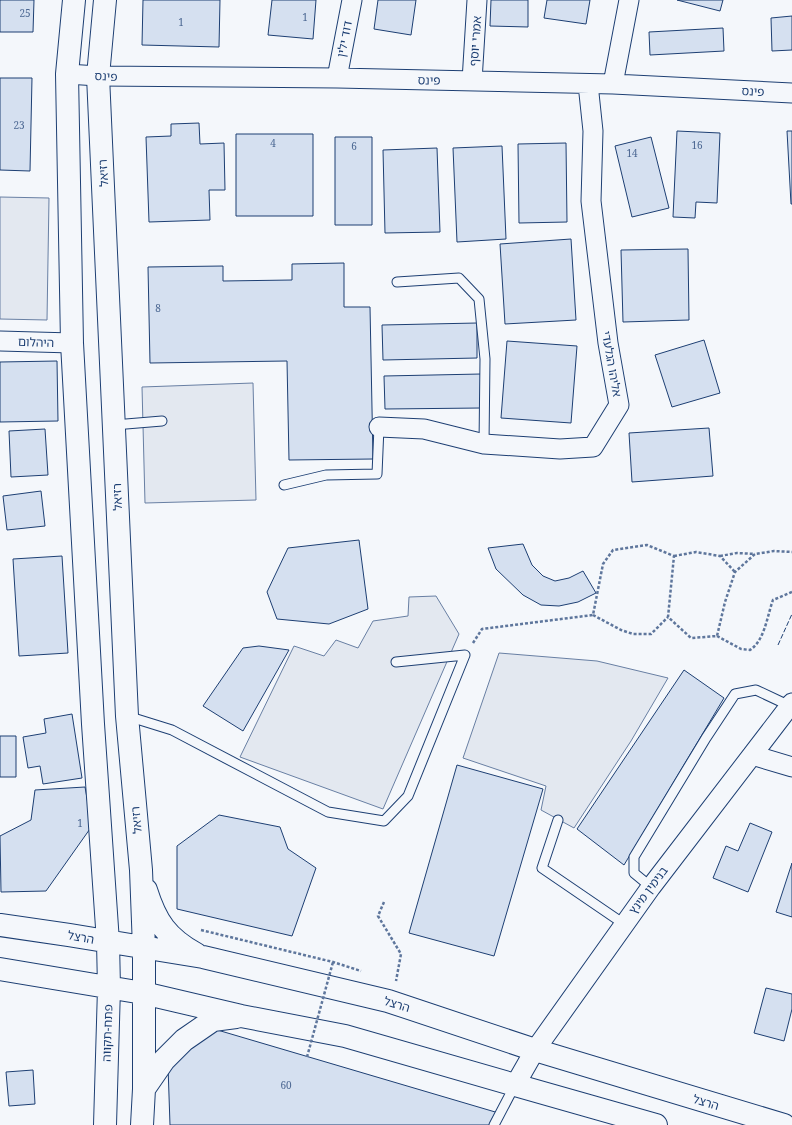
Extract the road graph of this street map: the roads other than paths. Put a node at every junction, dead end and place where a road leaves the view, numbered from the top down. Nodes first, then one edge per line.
1 (74, 0) edge
2 (105, 0) edge
3 (352, 0) edge
4 (477, 0) edge
5 (629, 0) edge
6 (67, 74) junction
7 (98, 76) junction
8 (337, 78) junction
9 (472, 81) junction
10 (588, 84) junction
11 (613, 84) junction
12 (792, 93) edge
13 (398, 282) dead end
14 (0, 341) edge
15 (72, 343) junction
16 (162, 421) dead end
17 (114, 425) junction
18 (379, 427) joint
19 (484, 444) junction
20 (284, 485) dead end
21 (396, 662) dead end
22 (791, 705) edge
23 (126, 716) junction
24 (752, 755) junction
25 (792, 768) edge
26 (558, 820) dead end
27 (141, 870) junction
28 (650, 887) junction
29 (105, 897) junction
30 (624, 924) junction
31 (0, 925) edge
32 (69, 935) junction
33 (108, 942) junction
34 (144, 948) junction
35 (203, 957) junction
36 (0, 969) edge
37 (109, 988) junction
38 (143, 993) junction
39 (242, 1016) junction
40 (535, 1050) junction
41 (515, 1085) junction
42 (144, 1089) junction
43 (105, 1125) edge
44 (142, 1125) edge
45 (494, 1125) edge
46 (656, 1125) edge
47 (784, 1125) edge

1 - 6 main road
2 - 7 main road, רזיאל
3 - 8 street, דוד ילין
4 - 9 street, אמרי יוסף
5 - 11 street
6 - 7 street, פינס
6 - 15 main road
7 - 8 street, פינס
7 - 17 main road, רזיאל
8 - 9 street, פינס
9 - 10 street, פינס
10 - 11 street, פינס
10 - 19 street, אליהו הגלעדי
11 - 12 street, פינס
13 - 19 lane
14 - 15 street, היהלום
15 - 29 main road
16 - 17 lane
17 - 23 main road, רזיאל
18 - 19 street, אליהו הגלעדי
18 - 20 lane
21 - 23 lane
22 - 24 street, בנימין מינץ
22 - 28 lane
23 - 27 main road, רזיאל
24 - 25 street
24 - 28 street, בנימין מינץ
26 - 30 lane
27 - 34 main road, רזיאל
27 - 35 main road
28 - 30 street, בנימין מינץ
29 - 32 main road
29 - 33 main road
30 - 40 street, בנימין מינץ
31 - 32 main road, הרצל
32 - 33 main road, הרצל
33 - 34 main road, הרצל
33 - 37 main road, פתח-תקווה
34 - 35 main road, הרצל
34 - 38 main road, רזיאל
35 - 40 main road, הרצל
36 - 37 main road
37 - 38 main road
37 - 43 main road, פתח-תקווה
38 - 39 main road
38 - 42 main road
39 - 41 main road
39 - 42 main road
40 - 41 street, בנימין מינץ
40 - 47 main road, הרצל
41 - 45 lane
41 - 46 main road
42 - 44 main road

